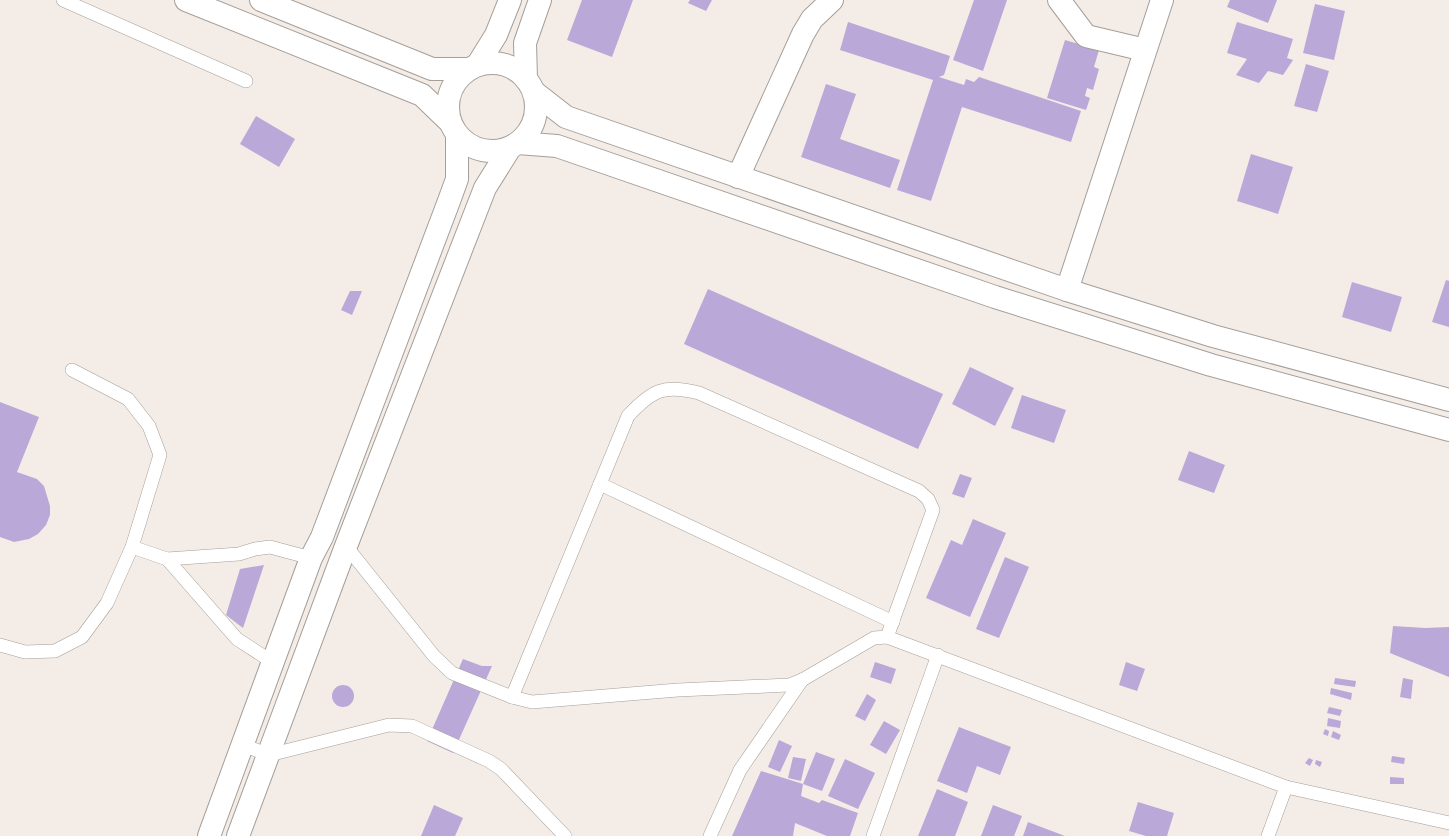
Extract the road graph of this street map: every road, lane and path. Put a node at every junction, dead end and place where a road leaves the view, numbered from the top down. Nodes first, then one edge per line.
1 (63, 0) edge
2 (186, 0) edge
3 (261, 0) edge
4 (510, 0) edge
5 (540, 0) edge
6 (832, 0) edge
7 (1059, 0) edge
8 (1162, 0) edge
9 (1145, 50) junction
10 (474, 66) junction
11 (246, 81) dead end
12 (530, 85) junction
13 (454, 129) junction
14 (514, 145) junction
15 (738, 177) junction
16 (1067, 290) junction
17 (72, 370) dead end
18 (1449, 400) edge
19 (1449, 430) edge
20 (600, 484) junction
21 (346, 546) junction
22 (132, 547) junction
23 (311, 558) junction
24 (167, 559) junction
25 (893, 622) junction
26 (887, 637) junction
27 (0, 644) edge
28 (938, 655) junction
29 (274, 663) junction
30 (802, 680) junction
31 (512, 697) junction
32 (244, 745) junction
33 (269, 755) junction
34 (1286, 787) junction
35 (1449, 823) edge
36 (209, 836) edge
37 (238, 836) edge
38 (565, 836) edge
39 (710, 836) edge
40 (873, 836) edge
41 (1268, 836) edge

1 - 11 lane
2 - 13 street
3 - 10 street
4 - 10 street
5 - 12 street
6 - 15 street
7 - 9 street
8 - 9 street
9 - 16 street
10 - 12 street
10 - 13 street
12 - 14 street
12 - 15 street
13 - 14 street
13 - 23 street
14 - 19 street
14 - 21 street
15 - 16 street
16 - 18 street
17 - 22 lane
20 - 25 lane
20 - 25 lane
20 - 31 lane
21 - 31 lane
21 - 33 street
22 - 24 lane
22 - 27 lane
23 - 24 lane
23 - 29 street
24 - 29 lane
25 - 26 lane
26 - 28 lane
26 - 30 lane
28 - 34 lane
28 - 40 lane
29 - 32 street
30 - 31 lane
30 - 39 lane
32 - 33 lane
32 - 36 street
33 - 37 street
33 - 38 lane
34 - 35 lane
34 - 41 lane

